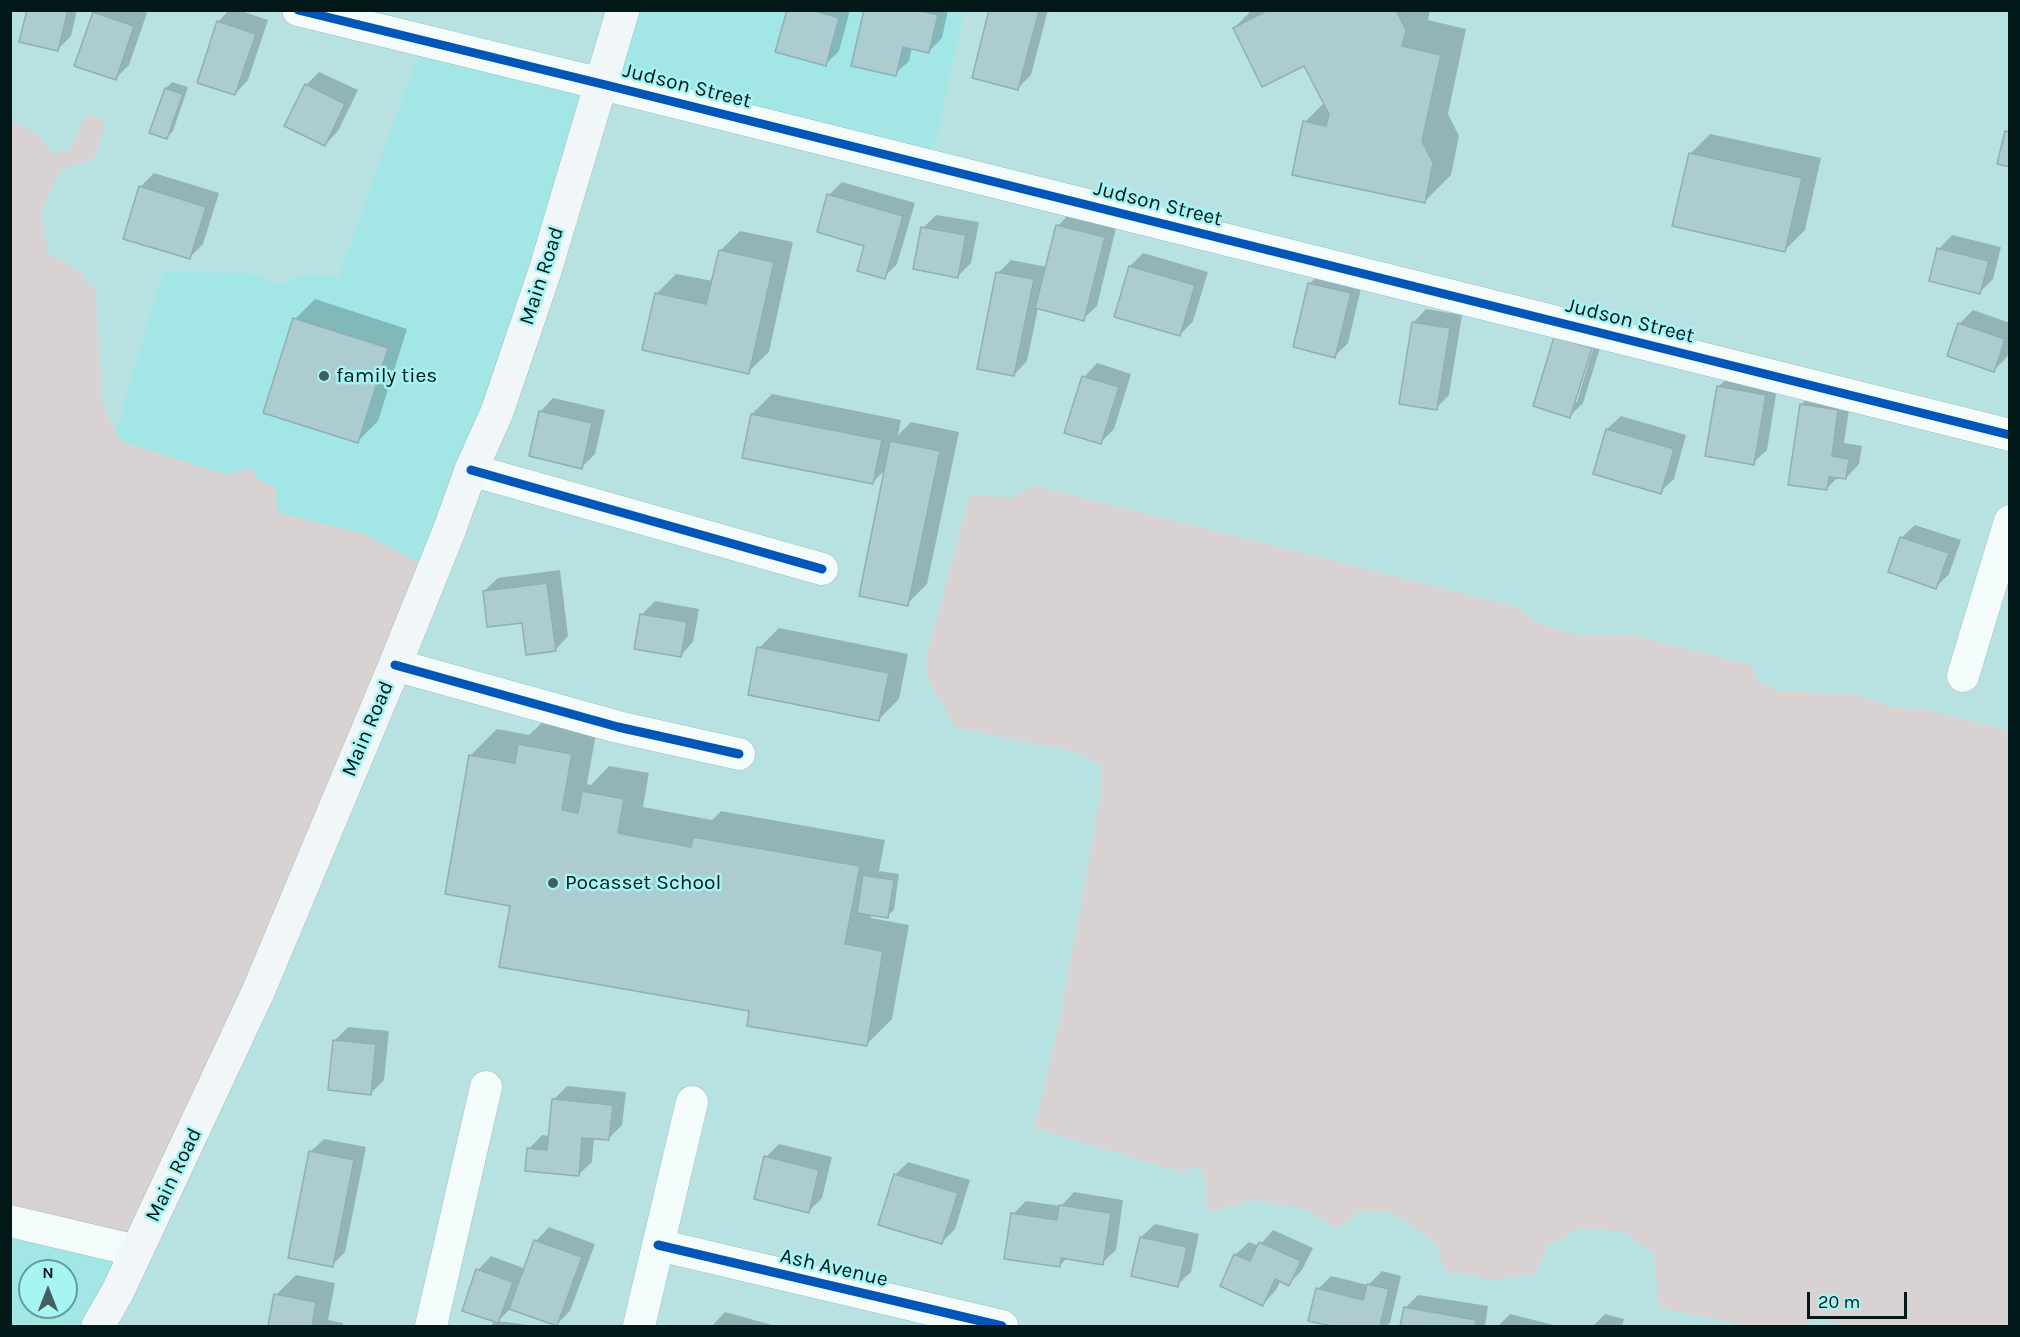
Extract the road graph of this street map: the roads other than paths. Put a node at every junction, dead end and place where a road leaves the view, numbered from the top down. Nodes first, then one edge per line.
1 (298, 10) edge
2 (623, 10) edge
3 (602, 84) junction
4 (2010, 435) edge
5 (471, 470) junction
6 (2010, 521) edge
7 (822, 569) dead end
8 (395, 665) junction
9 (1963, 676) dead end
10 (739, 754) dead end
11 (486, 1087) dead end
12 (692, 1102) dead end
13 (10, 1221) edge
14 (658, 1245) junction
15 (137, 1251) junction
16 (98, 1326) edge
17 (431, 1326) edge
18 (639, 1326) edge
19 (1002, 1326) edge

1 - 3 street, Judson Street
2 - 3 main road, Main Road
3 - 4 street, Judson Street
3 - 5 main road, Main Road
5 - 7 street
5 - 8 main road, Main Road
6 - 9 street
8 - 10 street
8 - 15 main road, Main Road
11 - 17 street
12 - 14 street
13 - 15 street
14 - 18 street
14 - 19 street, Ash Avenue
15 - 16 main road, Main Road

